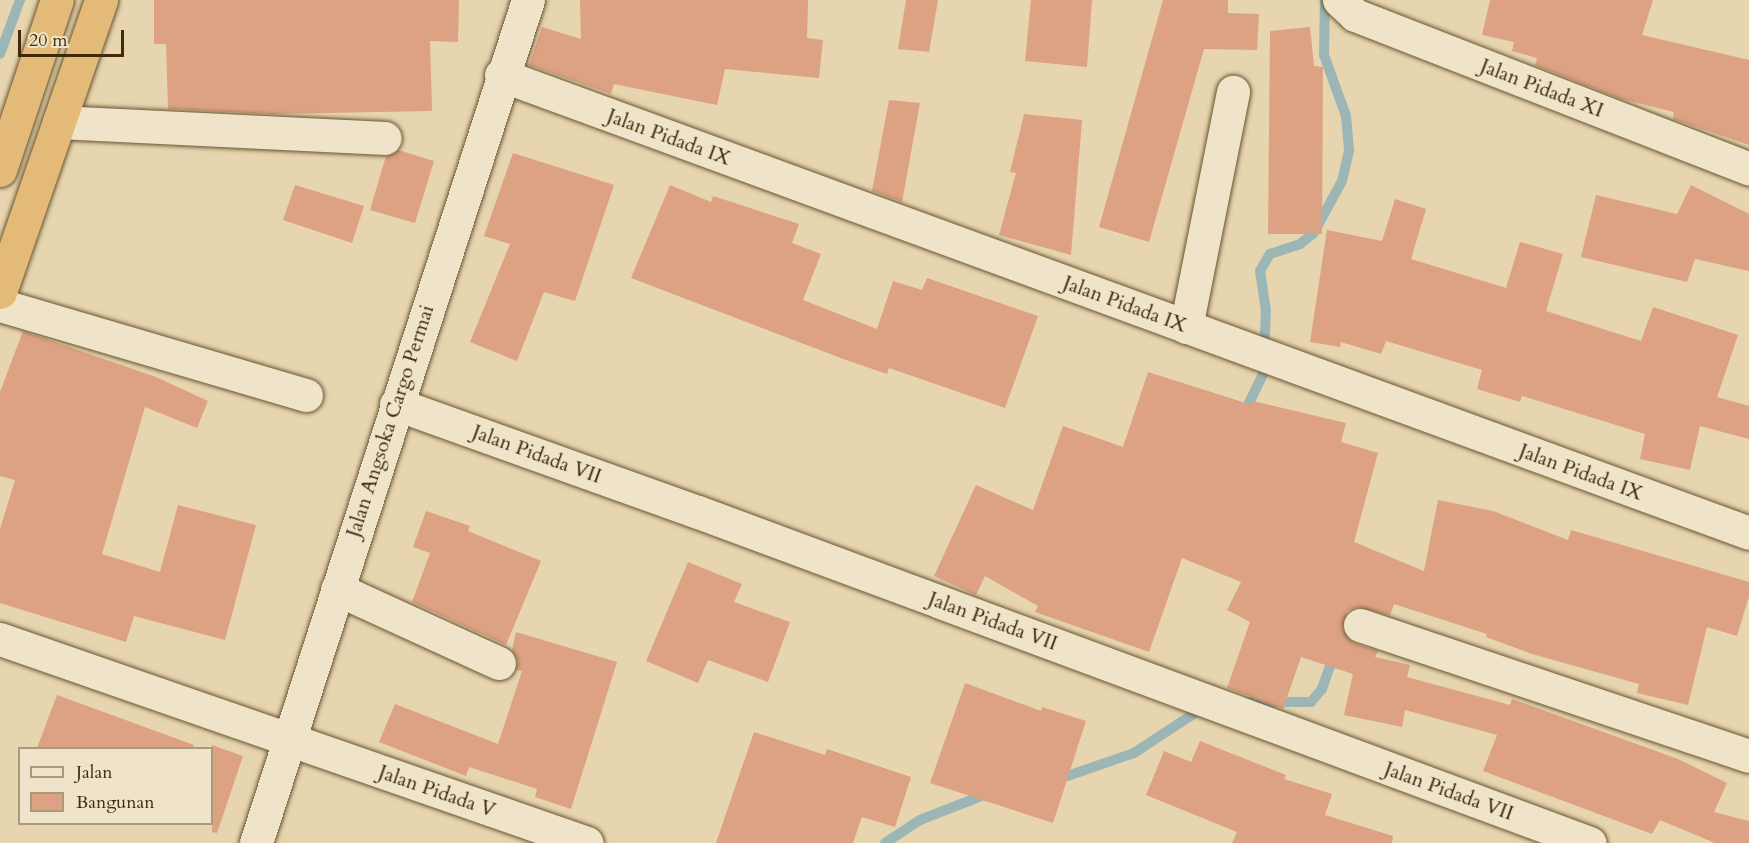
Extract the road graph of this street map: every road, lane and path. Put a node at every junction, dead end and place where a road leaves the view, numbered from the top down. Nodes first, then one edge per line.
1 (57, 0) edge
2 (101, 0) edge
3 (528, 0) edge
4 (1339, 0) edge
5 (501, 75) junction
6 (1233, 92) dead end
7 (59, 122) junction
8 (385, 138) dead end
9 (1749, 169) edge
10 (0, 170) edge
11 (0, 292) edge
12 (0, 305) edge
13 (1186, 327) junction
14 (306, 395) dead end
15 (396, 404) junction
16 (1749, 533) edge
17 (337, 589) junction
18 (1360, 626) dead end
19 (0, 639) edge
20 (498, 663) dead end
21 (288, 740) junction
22 (1749, 756) edge
23 (256, 843) edge
24 (587, 843) edge
25 (1590, 843) edge

1 - 10 highway
2 - 7 highway
3 - 5 street, Jalan Angsoka Cargo Permai
4 - 9 street, Jalan Pidada XI
5 - 13 street, Jalan Pidada IX
5 - 15 street, Jalan Angsoka Cargo Permai
6 - 13 street
7 - 8 street
7 - 11 highway
12 - 14 street
13 - 16 street, Jalan Pidada IX
15 - 17 street, Jalan Angsoka Cargo Permai
15 - 25 street, Jalan Pidada VII
17 - 20 street
17 - 21 street, Jalan Angsoka Cargo Permai
18 - 22 street
19 - 21 street, Jalan Pidada V
21 - 23 street, Jalan Angsoka Cargo Permai
21 - 24 street, Jalan Pidada V

